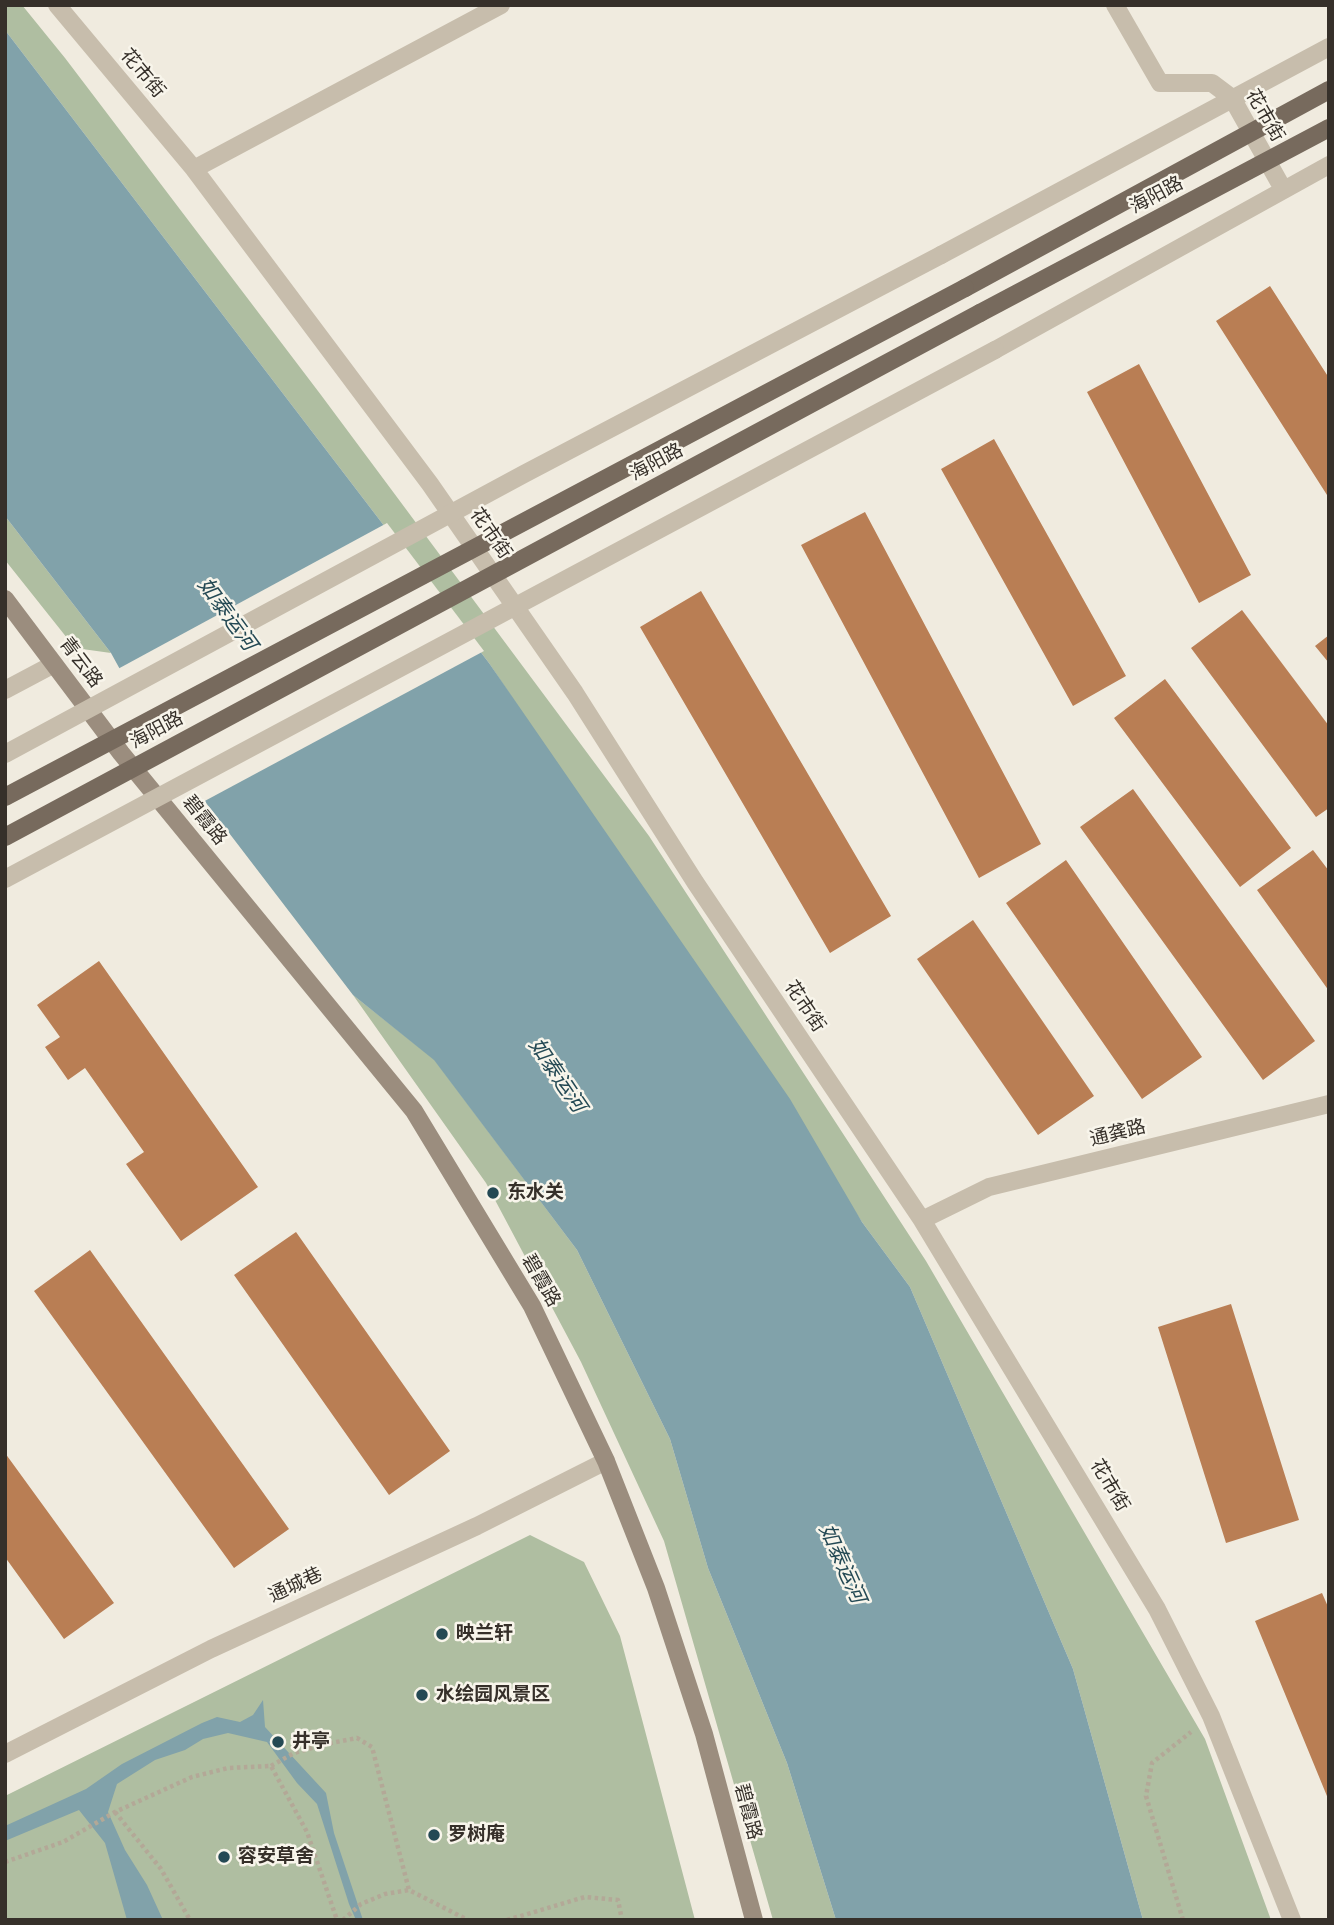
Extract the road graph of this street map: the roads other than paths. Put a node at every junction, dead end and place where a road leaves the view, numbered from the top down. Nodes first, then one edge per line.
1 (57, 5) edge
2 (501, 5) edge
3 (1115, 5) edge
4 (1329, 47) edge
5 (1329, 90) edge
6 (1232, 98) junction
7 (1329, 128) edge
8 (1251, 131) junction
9 (1266, 162) junction
10 (1329, 165) edge
11 (194, 169) junction
12 (1283, 189) junction
13 (5, 599) edge
14 (54, 664) junction
15 (5, 690) edge
16 (121, 753) joint
17 (5, 754) edge
18 (5, 797) edge
19 (5, 837) edge
20 (5, 879) edge
21 (1329, 1104) edge
22 (922, 1220) junction
23 (606, 1461) junction
24 (5, 1754) edge
25 (754, 1920) edge
26 (1292, 1920) edge

1 - 11 street, 花市街
2 - 11 street
3 - 6 street, 花市街
4 - 6 street
5 - 8 main road, 海阳路
6 - 8 street, 花市街
6 - 17 street, bridge
7 - 9 main road, 海阳路
8 - 9 street, 花市街
8 - 18 main road, 海阳路, bridge
9 - 12 street, 花市街
9 - 19 main road, 海阳路, bridge
10 - 12 street
11 - 22 street, 花市街
12 - 20 street, bridge
13 - 14 street, 青云路
14 - 15 street
14 - 16 street, 青云路
16 - 23 street, 碧霞路
21 - 22 street, 通龚路
22 - 26 street, 花市街
23 - 24 street, 通城巷
23 - 25 street, 碧霞路

